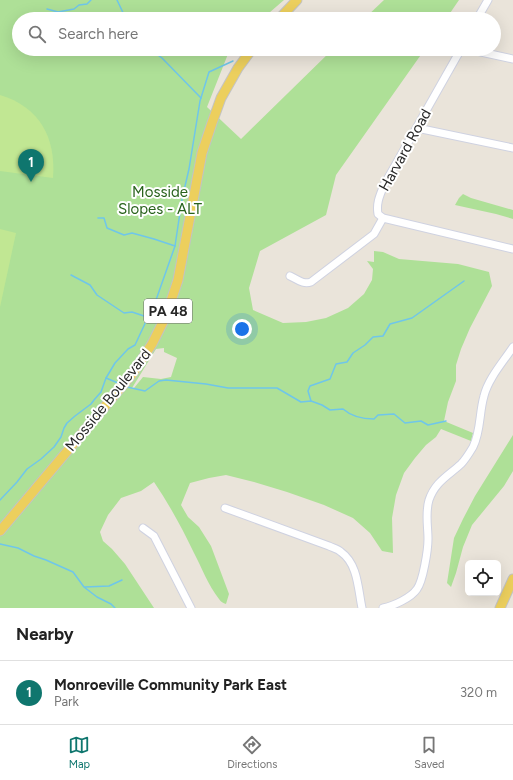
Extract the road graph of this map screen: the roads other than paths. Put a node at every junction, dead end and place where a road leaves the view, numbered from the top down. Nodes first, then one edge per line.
1 (297, 0) edge
2 (488, 0) edge
3 (286, 12) edge
4 (482, 12) edge
5 (247, 56) edge
6 (457, 56) edge
7 (496, 56) edge
8 (513, 60) edge
9 (417, 128) junction
10 (513, 148) edge
11 (383, 218) junction
12 (513, 249) edge
13 (290, 276) dead end
14 (513, 347) edge
15 (224, 508) dead end
16 (143, 528) dead end
17 (0, 531) edge
18 (513, 579) edge
19 (394, 607) edge
20 (191, 608) edge
21 (362, 608) edge
22 (383, 608) edge
23 (500, 608) edge

1 - 3 main road
2 - 4 street
5 - 17 main road, Mosside Boulevard / PA 48
6 - 9 street, Harvard Road
7 - 8 street
9 - 10 street
9 - 11 street, Harvard Road
11 - 12 street
11 - 13 street
14 - 19 street
15 - 21 street
16 - 20 street
18 - 23 main road
19 - 22 street

